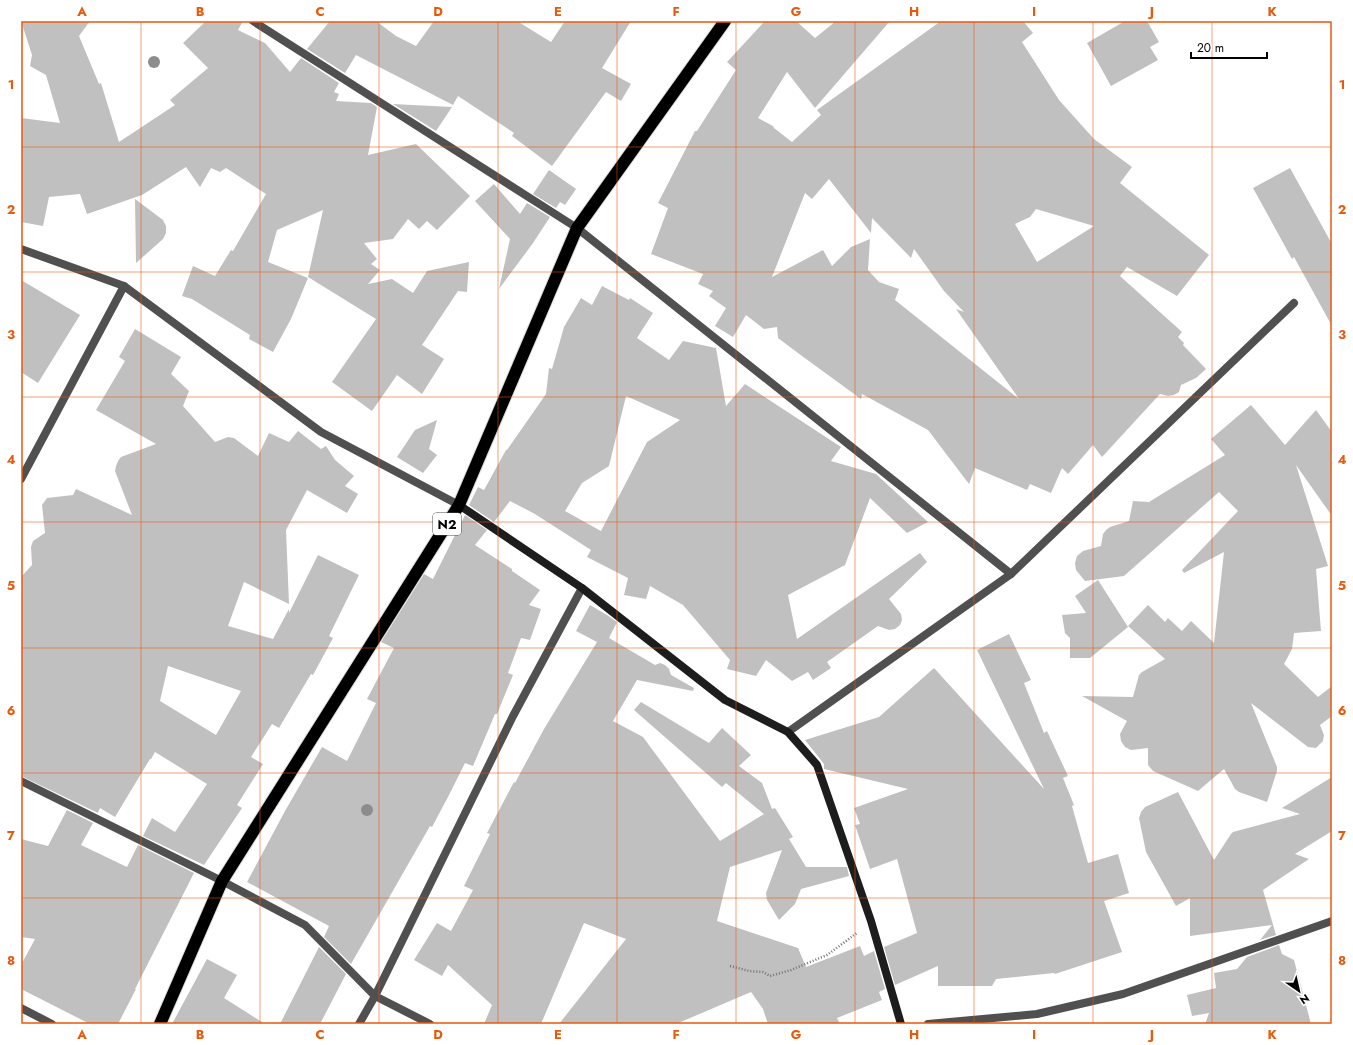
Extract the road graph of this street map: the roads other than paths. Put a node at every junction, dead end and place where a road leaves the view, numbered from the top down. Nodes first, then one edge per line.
1 (253, 21) edge
2 (725, 21) edge
3 (577, 228) junction
4 (21, 249) edge
5 (124, 286) junction
6 (1294, 303) dead end
7 (21, 479) edge
8 (459, 505) junction
9 (1011, 574) junction
10 (582, 588) junction
11 (788, 732) junction
12 (21, 781) edge
13 (222, 881) junction
14 (1332, 921) edge
15 (375, 996) junction
16 (21, 1008) edge
17 (52, 1024) edge
18 (160, 1024) edge
19 (359, 1024) edge
20 (430, 1024) edge
21 (901, 1024) edge
22 (928, 1024) edge

1 - 3 street
2 - 3 highway, N2
3 - 8 highway, N2
3 - 9 street
4 - 5 street
5 - 7 street
5 - 8 street
6 - 9 street
8 - 10 street
8 - 13 highway, N2
9 - 11 street
10 - 11 street
10 - 15 street
11 - 21 street
12 - 13 street
13 - 15 street
13 - 18 highway, N2
14 - 22 street
15 - 19 street
15 - 20 street
16 - 17 street

